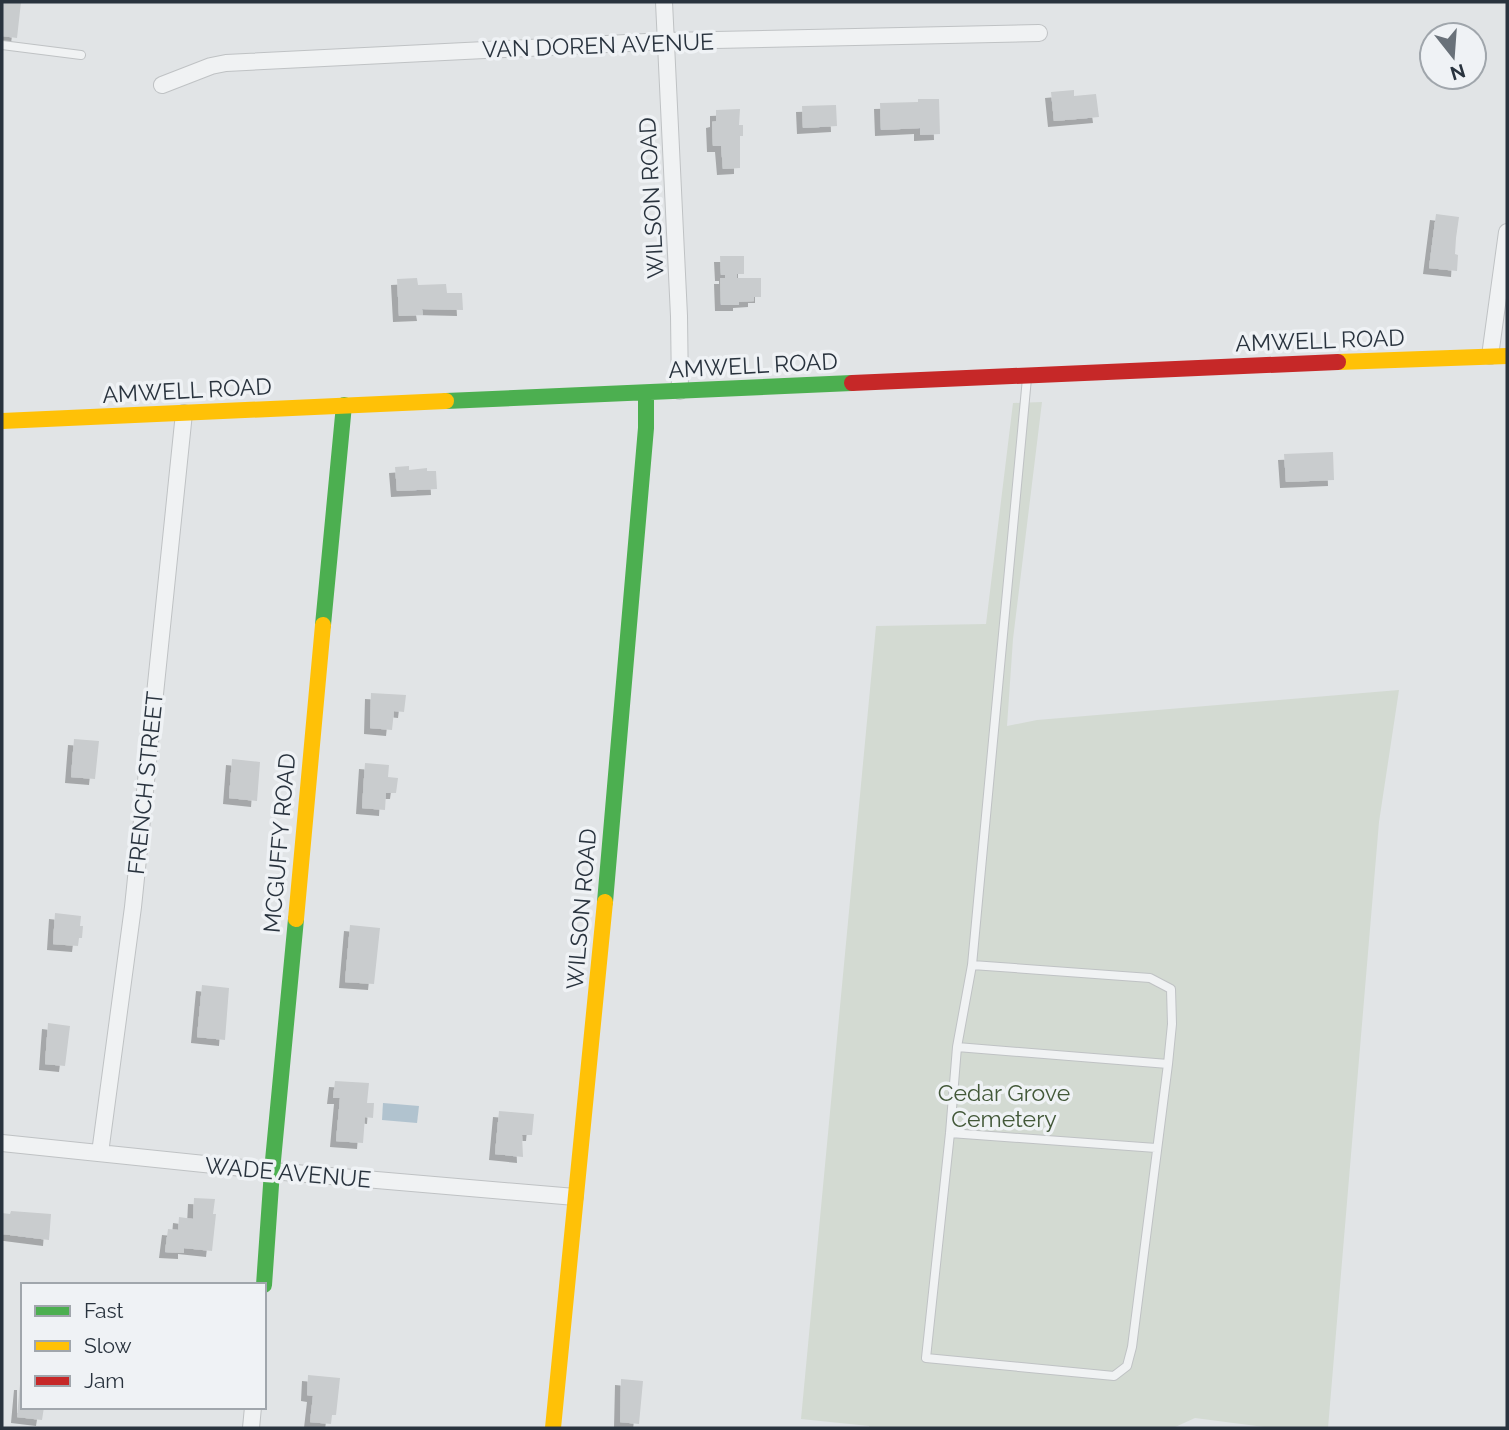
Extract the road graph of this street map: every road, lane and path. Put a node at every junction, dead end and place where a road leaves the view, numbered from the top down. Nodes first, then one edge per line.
1 (664, 2) edge
2 (1039, 33) dead end
3 (666, 41) junction
4 (2, 45) edge
5 (81, 55) dead end
6 (162, 85) dead end
7 (1507, 232) edge
8 (1490, 356) junction
9 (1507, 356) edge
10 (1028, 375) junction
11 (680, 391) junction
12 (646, 393) junction
13 (344, 405) junction
14 (184, 412) junction
15 (2, 421) edge
16 (972, 965) junction
17 (957, 1046) junction
18 (1168, 1064) junction
19 (950, 1133) junction
20 (2, 1143) edge
21 (1156, 1147) junction
22 (100, 1153) junction
23 (272, 1171) junction
24 (575, 1197) junction
25 (264, 1283) edge
26 (253, 1409) edge
27 (251, 1428) edge
28 (553, 1428) edge

1 - 3 street, WILSON ROAD
2 - 3 street, VAN DOREN AVENUE
3 - 6 street, VAN DOREN AVENUE
3 - 11 street, WILSON ROAD
4 - 5 lane
7 - 8 street
8 - 9 street, AMWELL ROAD
8 - 10 street, AMWELL ROAD
10 - 11 street, AMWELL ROAD
10 - 16 lane
11 - 12 street, AMWELL ROAD
12 - 13 street, AMWELL ROAD
12 - 24 street, WILSON ROAD
13 - 14 street, AMWELL ROAD
13 - 23 street, MCGUFFY ROAD
14 - 15 street, AMWELL ROAD
14 - 22 street, FRENCH STREET
16 - 17 lane
16 - 18 lane
17 - 18 lane
17 - 19 lane
18 - 21 lane
19 - 21 lane
19 - 21 lane
20 - 22 street, WADE AVENUE
22 - 23 street, WADE AVENUE
23 - 24 street, WADE AVENUE
23 - 25 street, MCGUFFY ROAD
24 - 28 street, WILSON ROAD
26 - 27 street

